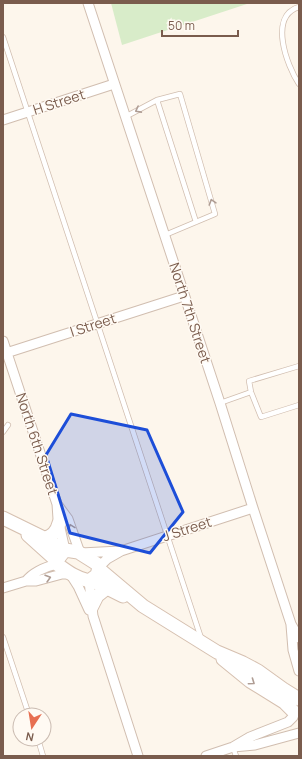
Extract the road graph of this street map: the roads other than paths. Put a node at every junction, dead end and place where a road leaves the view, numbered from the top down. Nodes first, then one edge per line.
1 (88, 3) edge
2 (299, 7) edge
3 (3, 37) edge
4 (114, 84) junction
5 (299, 84) edge
6 (157, 100) junction
7 (28, 112) junction
8 (125, 117) junction
9 (3, 120) edge
10 (196, 222) junction
11 (165, 235) junction
12 (184, 296) junction
13 (98, 324) junction
14 (3, 341) edge
15 (5, 354) edge
16 (299, 366) edge
17 (251, 392) junction
18 (220, 403) junction
19 (299, 405) edge
20 (8, 425) dead end
21 (3, 432) edge
22 (57, 504) junction
23 (252, 508) junction
24 (6, 520) edge
25 (59, 523) junction
26 (167, 536) junction
27 (44, 538) junction
28 (65, 550) junction
29 (121, 551) junction
30 (81, 553) junction
31 (58, 563) junction
32 (99, 568) junction
33 (70, 574) junction
34 (26, 581) junction
35 (90, 581) junction
36 (3, 588) edge
37 (106, 588) junction
38 (142, 606) junction
39 (92, 612) junction
40 (291, 624) junction
41 (3, 637) edge
42 (299, 638) edge
43 (202, 644) junction
44 (299, 671) edge
45 (26, 707) edge
46 (297, 709) edge
47 (299, 733) edge
48 (233, 747) junction
49 (138, 756) edge
50 (206, 756) edge
51 (236, 756) edge

1 - 4 street, North 7th Street
2 - 5 lane
3 - 7 lane
4 - 7 street, H Street
4 - 8 street, North 7th Street
6 -> 8 lane
6 - 10 lane
10 -> 6 lane
7 - 9 street, H Street
7 - 13 lane
8 - 11 street, North 7th Street
10 - 11 lane
11 - 12 street, North 7th Street
12 - 13 street, I Street
12 - 18 street, North 7th Street
13 - 15 street, I Street
13 - 26 lane
14 - 15 street, North 6th Street
15 - 22 street, North 6th Street
16 - 17 lane
17 - 18 lane
17 - 19 lane
18 - 23 street, North 7th Street
20 - 21 lane
22 - 25 street, North 6th Street
30 -> 22 street
23 - 26 street, J Street
23 - 40 street, North 7th Street
24 - 27 main road
24 - 31 main road
25 - 27 main road
25 - 28 street, North 6th Street
26 - 29 street, J Street
26 - 43 lane
27 - 28 main road
28 - 30 main road
28 - 31 main road
29 - 30 street, J Street
29 - 32 street, J Street
30 - 32 main road
31 - 33 main road
31 - 34 street
32 - 35 main road
32 - 38 main road
34 -> 33 street
33 - 35 main road
33 - 39 street
34 - 36 street
35 - 37 main road
35 - 39 street
37 - 38 main road
37 - 39 main road
38 - 43 main road
39 - 49 street
40 - 42 street, North 7th Street
40 - 44 street, North 7th Street
41 - 45 lane
43 - 46 main road
46 - 48 street
47 - 48 street
48 - 50 street
48 - 51 lane

